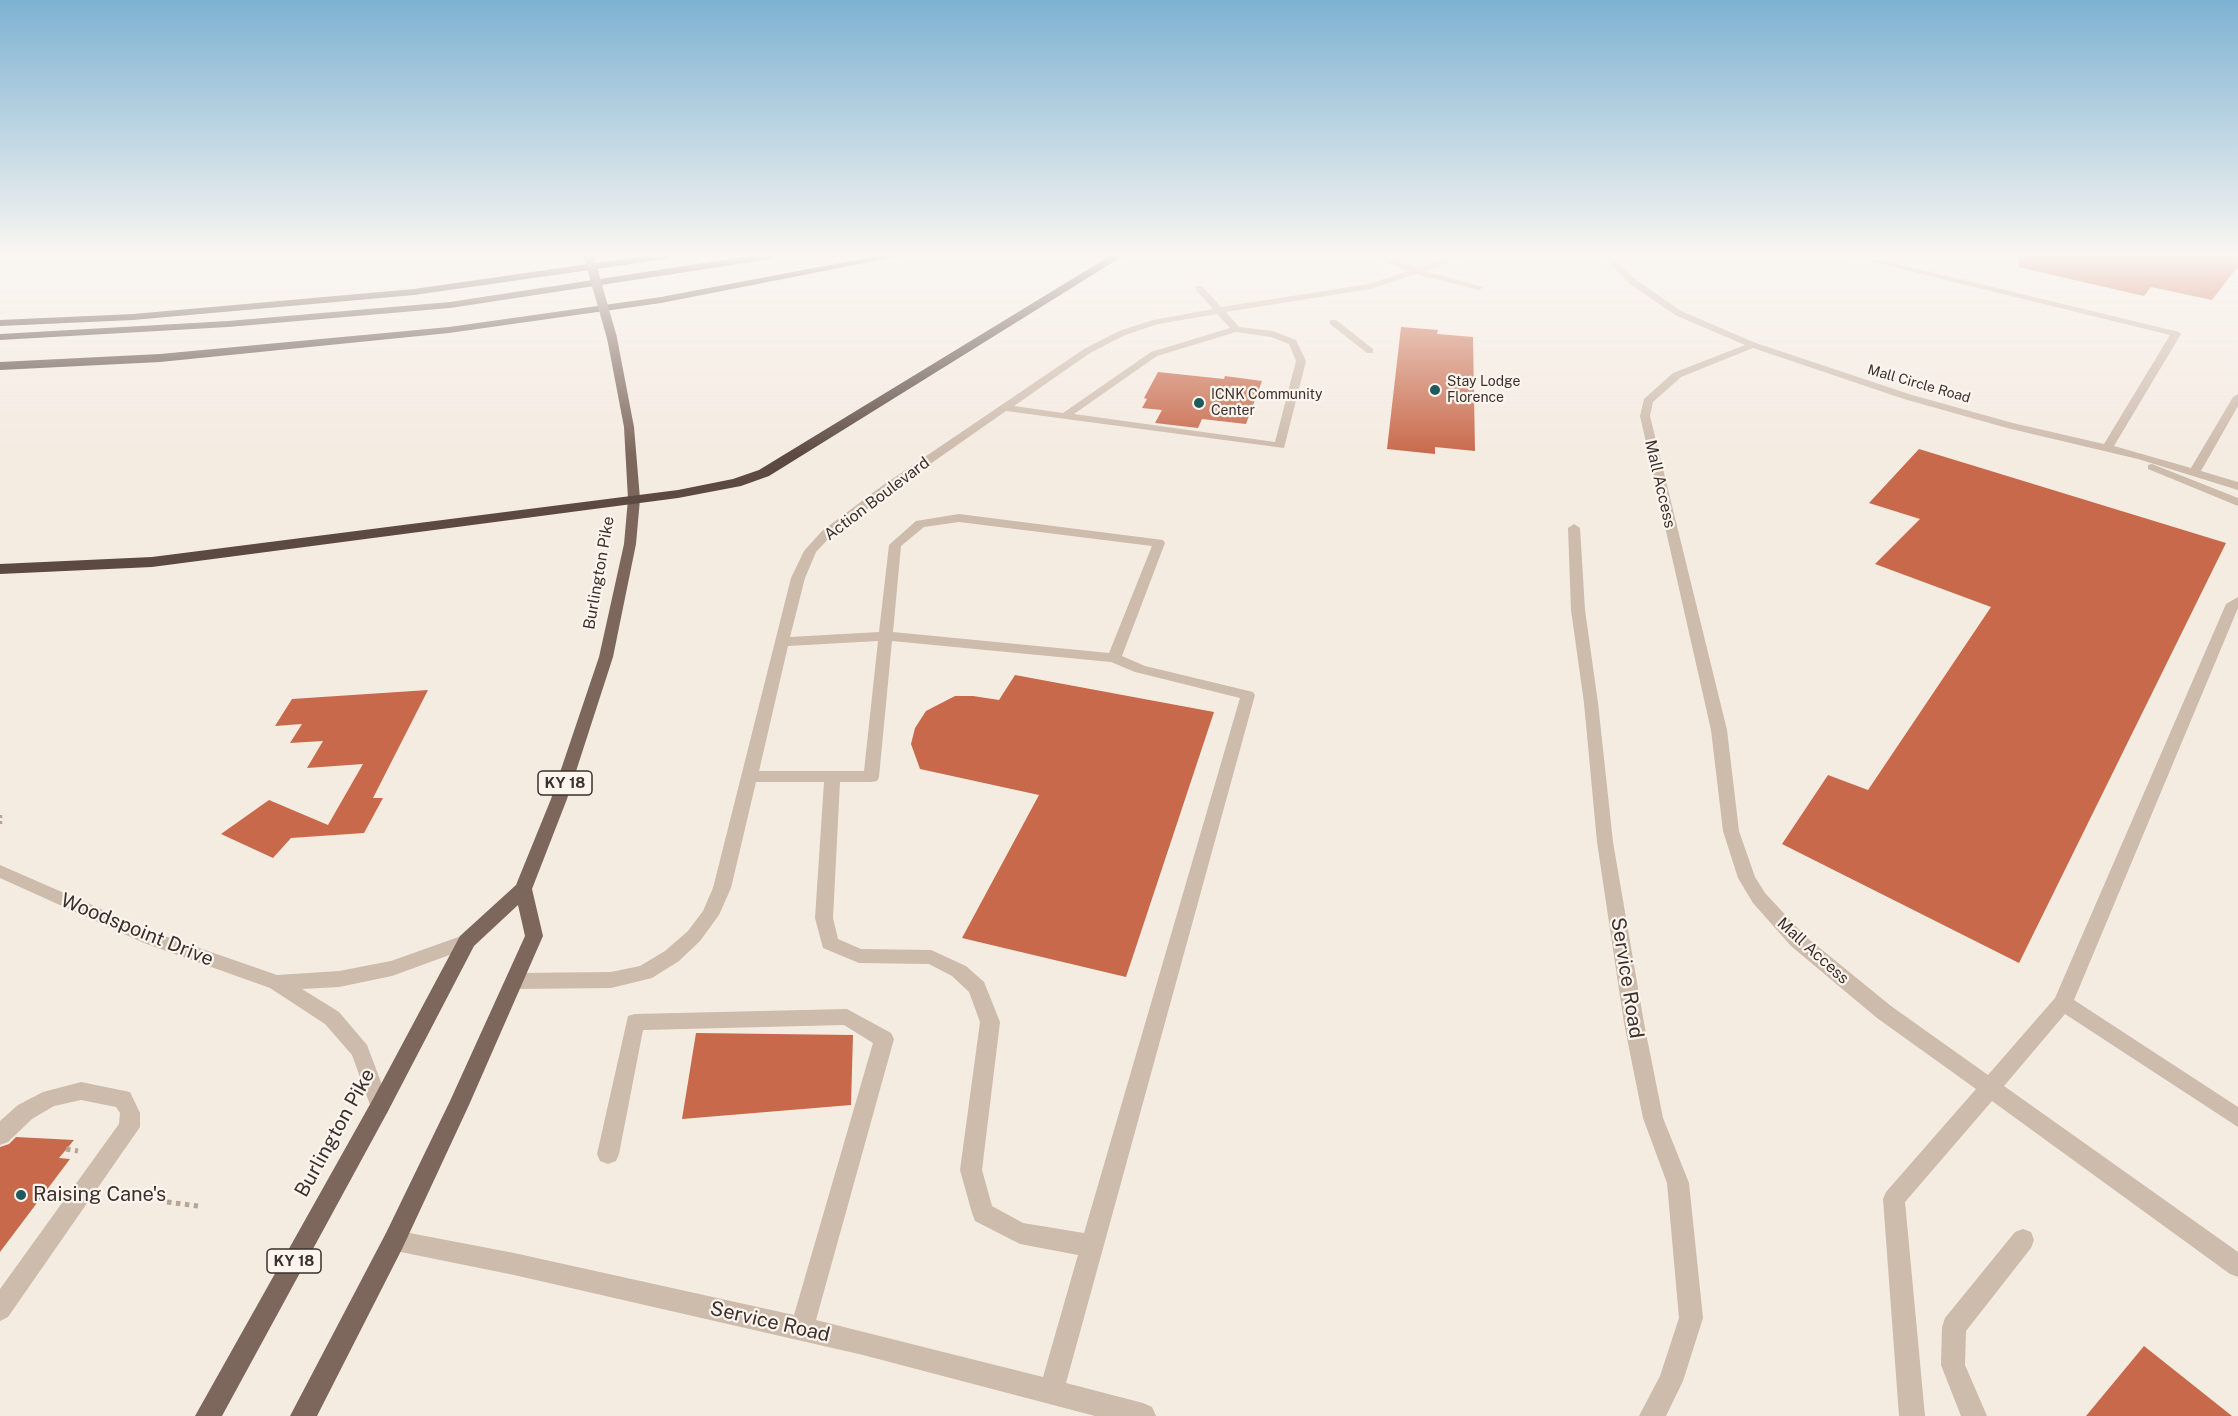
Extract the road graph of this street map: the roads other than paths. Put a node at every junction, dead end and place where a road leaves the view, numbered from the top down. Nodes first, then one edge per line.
1 (20, 322) edge
2 (250, 322) edge
3 (503, 322) edge
4 (607, 322) edge
5 (1010, 322) edge
6 (1156, 322) edge
7 (1229, 322) edge
8 (1333, 322) dead end
9 (1699, 322) edge
10 (2126, 322) edge
11 (0, 323) edge
12 (1236, 329) junction
13 (0, 337) edge
14 (1753, 345) junction
15 (1370, 351) dead end
16 (0, 366) edge
17 (2238, 397) edge
18 (1005, 408) junction
19 (1065, 416) junction
20 (2108, 447) junction
21 (2195, 471) junction
22 (2238, 486) edge
23 (634, 499) junction
24 (2238, 502) edge
25 (1574, 528) dead end
26 (0, 569) edge
27 (2238, 601) edge
28 (885, 636) junction
29 (782, 642) junction
30 (1114, 658) junction
31 (750, 776) junction
32 (832, 777) junction
33 (0, 871) edge
34 (523, 889) junction
35 (467, 941) junction
36 (515, 981) junction
37 (277, 983) junction
38 (2063, 1003) junction
39 (1989, 1086) junction
40 (380, 1106) junction
41 (2238, 1118) edge
42 (0, 1135) edge
43 (608, 1154) dead end
44 (2023, 1240) dead end
45 (394, 1241) junction
46 (1092, 1245) junction
47 (2238, 1266) edge
48 (0, 1309) edge
49 (802, 1329) junction
50 (1051, 1392) junction
51 (208, 1416) edge
52 (303, 1416) edge
53 (1143, 1416) edge
54 (1652, 1416) edge
55 (1912, 1416) edge
56 (1974, 1416) edge

1 - 11 highway
2 - 13 highway
3 - 16 highway
4 - 23 main road, Burlington Pike / KY 18, bridge
5 - 23 highway
6 - 18 street, Action Boulevard
7 - 12 street
8 - 15 street
9 - 14 street, Mall Circle Road
10 - 20 street
12 - 19 street
12 - 19 street
14 - 20 street, Mall Circle Road
14 - 39 street, Mall Access
17 - 21 street
18 - 19 street
18 - 29 street, Action Boulevard
20 - 21 street, Mall Circle Road
20 - 24 street, Mall Circle Road
21 - 22 street, Mall Circle Road
23 - 26 highway
23 - 34 main road, Burlington Pike / KY 18
25 - 54 street, Service Road
27 - 38 street
28 - 29 street
28 - 30 street
28 - 30 street
28 - 32 street
29 - 31 street, Action Boulevard
30 - 46 street
31 - 32 street
31 - 36 street, Action Boulevard
32 - 46 street
33 - 37 street, Woodspoint Drive
34 - 35 main road, Burlington Pike / KY 18
34 - 36 main road
35 - 37 street, Woodspoint Drive
35 - 40 main road, Burlington Pike / KY 18
36 - 45 main road
37 - 40 street, Woodspoint Drive
38 - 39 street
38 - 41 street
39 - 47 street, Mall Access
39 - 55 street
40 - 51 main road, Burlington Pike / KY 18
42 - 48 street
43 - 49 street
44 - 56 street
45 - 49 street, Service Road
45 - 52 main road
46 - 50 street
49 - 50 street, Service Road
50 - 53 street, Service Road

